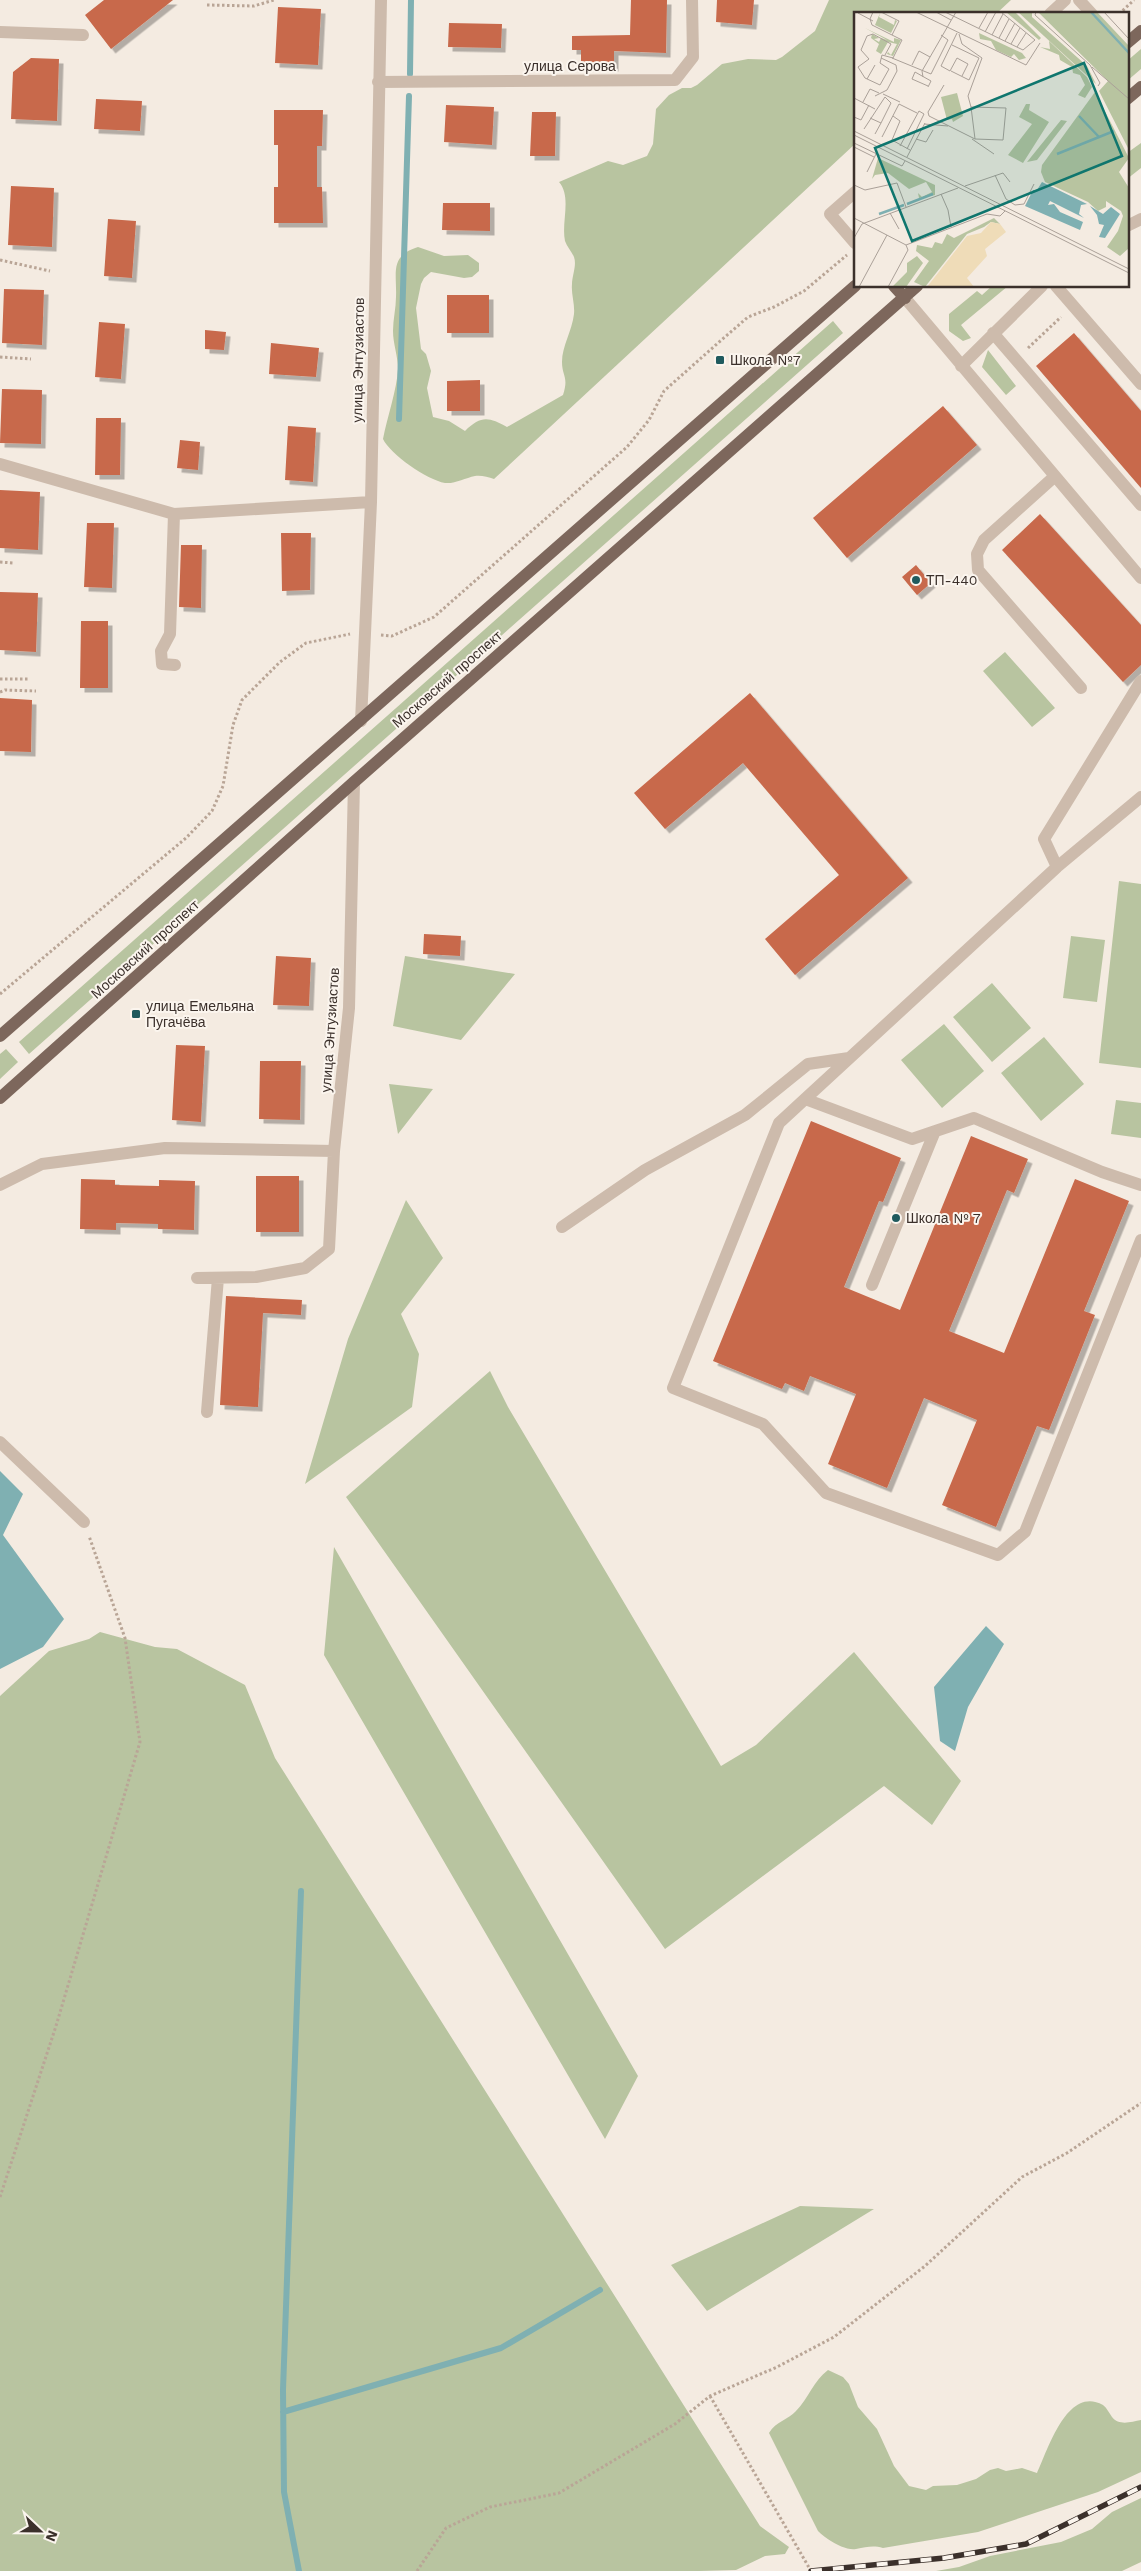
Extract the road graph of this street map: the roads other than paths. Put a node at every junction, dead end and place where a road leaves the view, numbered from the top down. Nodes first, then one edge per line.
1 (381, 0) edge
2 (692, 0) edge
3 (1065, 0) edge
4 (1079, 0) edge
5 (1052, 12) edge
6 (1090, 12) edge
7 (1141, 31) edge
8 (0, 32) edge
9 (83, 35) dead end
10 (1128, 42) edge
11 (378, 82) junction
12 (1141, 87) edge
13 (1128, 98) edge
14 (854, 193) edge
15 (1141, 219) edge
16 (1128, 226) edge
17 (854, 242) edge
18 (854, 287) edge
19 (896, 288) edge
20 (915, 288) edge
21 (1040, 288) edge
22 (1058, 288) edge
23 (905, 298) junction
24 (993, 333) junction
25 (960, 366) junction
26 (1141, 384) edge
27 (0, 464) edge
28 (1054, 476) junction
29 (371, 502) junction
30 (1141, 505) edge
31 (174, 514) junction
32 (1141, 578) edge
33 (175, 665) dead end
34 (1141, 681) edge
35 (1081, 688) dead end
36 (361, 721) junction
37 (354, 782) junction
38 (1141, 797) edge
39 (1057, 867) junction
40 (0, 1036) edge
41 (849, 1058) junction
42 (0, 1098) edge
43 (805, 1099) junction
44 (935, 1131) junction
45 (334, 1151) junction
46 (0, 1185) edge
47 (1141, 1185) edge
48 (562, 1227) dead end
49 (1141, 1240) edge
50 (198, 1278) dead end
51 (218, 1278) junction
52 (872, 1286) dead end
53 (207, 1412) dead end
54 (0, 1442) edge
55 (84, 1522) road end

1 - 11 street, улица Энтузиастов
2 - 11 street, улица Серова
3 - 5 street
4 - 6 street
7 - 10 main road
8 - 9 street
11 - 29 street, улица Энтузиастов
12 - 13 main road
14 - 17 street
15 - 16 street
18 - 36 main road, Московский проспект
19 - 23 main road
20 - 23 main road, Московский проспект
21 - 24 street
22 - 26 street
23 - 25 street
23 - 37 main road, Московский проспект
24 - 25 street
24 - 30 street
25 - 28 street
27 - 31 street
28 - 32 street
28 - 35 street
29 - 31 street
29 - 36 street, улица Энтузиастов
31 - 33 street
34 - 39 street
36 - 40 main road, Московский проспект
37 - 42 main road, Московский проспект
37 - 45 street, улица Энтузиастов
38 - 39 street
39 - 41 street
41 - 43 street
41 - 48 street
43 - 44 street
43 - 49 street
44 - 47 street
44 - 52 street
45 - 46 street
45 - 51 street, улица Энтузиастов
50 - 51 street
51 - 53 street
54 - 55 street

